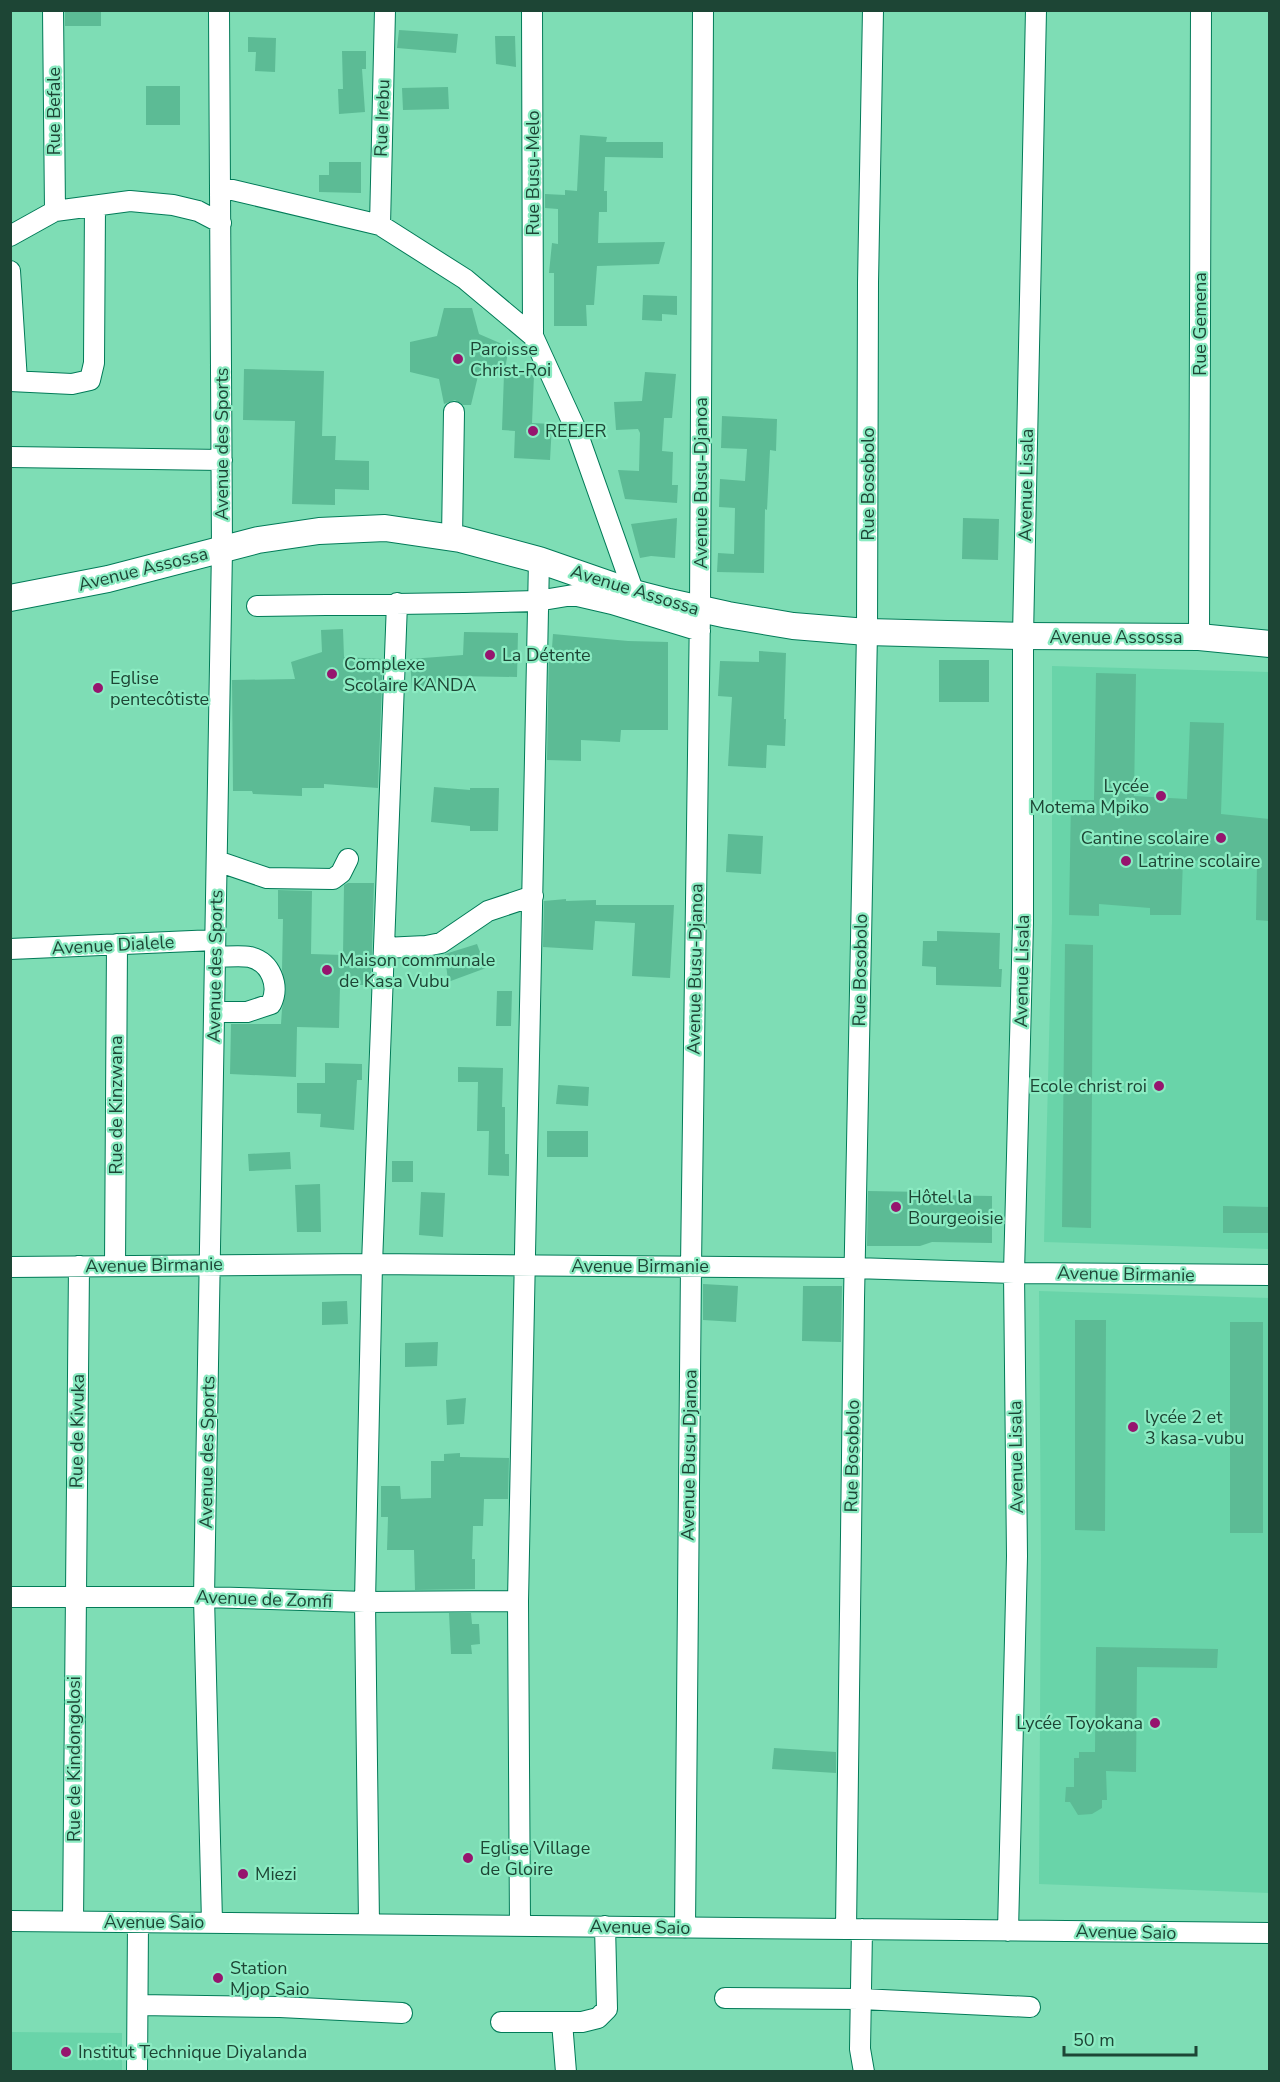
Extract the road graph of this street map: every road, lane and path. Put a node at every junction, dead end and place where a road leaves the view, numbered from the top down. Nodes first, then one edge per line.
1 (53, 10) edge
2 (219, 10) edge
3 (385, 10) edge
4 (532, 10) edge
5 (703, 10) edge
6 (873, 10) edge
7 (1036, 10) edge
8 (1201, 10) edge
9 (220, 187) junction
10 (95, 206) junction
11 (55, 211) junction
12 (221, 223) junction
13 (380, 225) junction
14 (10, 236) edge
15 (10, 271) edge
16 (533, 336) junction
17 (14, 381) edge
18 (454, 412) dead end
19 (10, 457) edge
20 (222, 460) junction
21 (452, 538) junction
22 (222, 549) junction
23 (538, 560) junction
24 (634, 593) junction
25 (10, 598) edge
26 (537, 601) junction
27 (397, 603) junction
28 (257, 606) dead end
29 (700, 620) junction
30 (867, 632) junction
31 (1023, 636) junction
32 (1199, 637) junction
33 (1269, 644) edge
34 (348, 859) dead end
35 (217, 861) junction
36 (533, 896) junction
37 (117, 944) junction
38 (215, 948) junction
39 (384, 948) junction
40 (10, 949) edge
41 (215, 1012) junction
42 (210, 1264) junction
43 (372, 1264) junction
44 (79, 1266) junction
45 (115, 1266) junction
46 (525, 1266) junction
47 (691, 1266) junction
48 (10, 1267) edge
49 (854, 1268) junction
50 (1014, 1273) junction
51 (1269, 1275) edge
52 (75, 1596) junction
53 (10, 1597) edge
54 (204, 1597) junction
55 (518, 1601) junction
56 (365, 1602) junction
57 (10, 1921) edge
58 (73, 1922) junction
59 (138, 1922) junction
60 (212, 1922) junction
61 (369, 1924) junction
62 (520, 1925) junction
63 (605, 1926) junction
64 (685, 1928) junction
65 (854, 1929) junction
66 (1008, 1931) junction
67 (1269, 1934) edge
68 (725, 1998) dead end
69 (861, 1999) junction
70 (138, 2005) junction
71 (1030, 2007) dead end
72 (402, 2013) dead end
73 (501, 2022) dead end
74 (562, 2022) junction
75 (137, 2072) edge
76 (566, 2072) edge
77 (864, 2072) edge

1 - 11 street, Rue Befale
2 - 9 street, Avenue des Sports
3 - 13 street, Rue Irebu
4 - 16 street, Rue Busu-Melo
5 - 29 street, Avenue Busu-Djanoa
6 - 30 street, Rue Bosobolo
7 - 31 street, Avenue Lisala
8 - 32 street, Rue Gemena
9 - 12 street, Avenue des Sports
9 - 13 street
10 - 11 street
10 - 12 street
10 - 17 street
11 - 14 street
12 - 20 street, Avenue des Sports
13 - 16 street
15 - 17 street
16 - 24 street
18 - 21 street
19 - 20 street
20 - 22 street, Avenue des Sports
21 - 22 main road, Avenue Assossa
21 - 23 main road, Avenue Assossa
22 - 25 main road, Avenue Assossa
22 - 35 street, Avenue des Sports
23 - 24 main road, Avenue Assossa
23 - 26 street
24 - 29 main road, Avenue Assossa
26 - 27 street
26 - 29 street
26 - 36 street
27 - 28 street
27 - 39 street
29 - 30 main road, Avenue Assossa
29 - 47 street, Avenue Busu-Djanoa
30 - 31 main road, Avenue Assossa
30 - 49 street, Rue Bosobolo
31 - 32 main road, Avenue Assossa
31 - 50 street, Avenue Lisala
32 - 33 main road, Avenue Assossa
34 - 35 street
35 - 38 street, Avenue des Sports
36 - 39 street
36 - 46 street
37 - 38 street, Avenue Dialele
37 - 40 street, Avenue Dialele
37 - 45 street, Rue de Kinzwana
38 - 41 street, Avenue des Sports
38 - 41 street, Avenue Dialele
39 - 43 street
41 - 42 street, Avenue des Sports
42 - 43 street, Avenue Birmanie
42 - 45 street, Avenue Birmanie
42 - 54 street, Avenue des Sports
43 - 46 street, Avenue Birmanie
43 - 56 street
44 - 45 street, Avenue Birmanie
44 - 48 street, Avenue Birmanie
44 - 52 street, Rue de Kivuka
46 - 47 street, Avenue Birmanie
46 - 55 street
47 - 49 street, Avenue Birmanie
47 - 64 street, Avenue Busu-Djanoa
49 - 50 street, Avenue Birmanie
49 - 65 street, Rue Bosobolo
50 - 51 street, Avenue Birmanie
50 - 66 street, Avenue Lisala
52 - 53 street, Avenue de Zomfi
52 - 54 street, Avenue de Zomfi
52 - 58 street, Rue de Kindongolosi
54 - 56 street, Avenue de Zomfi
54 - 60 street, Avenue des Sports
55 - 56 street, Avenue de Zomfi
55 - 62 street
56 - 61 street
57 - 58 street, Avenue Saio
58 - 59 street, Avenue Saio
59 - 60 street, Avenue Saio
59 - 70 street
60 - 61 street, Avenue Saio
61 - 62 street, Avenue Saio
62 - 63 street, Avenue Saio
63 - 64 street, Avenue Saio
63 - 74 street
64 - 65 street, Avenue Saio
65 - 66 street, Avenue Saio
65 - 69 street, Rue Bosobolo
66 - 67 street, Avenue Saio
68 - 69 street
69 - 71 street
69 - 77 street, Rue Bosobolo
70 - 72 street
70 - 75 street
73 - 74 street
74 - 76 street

